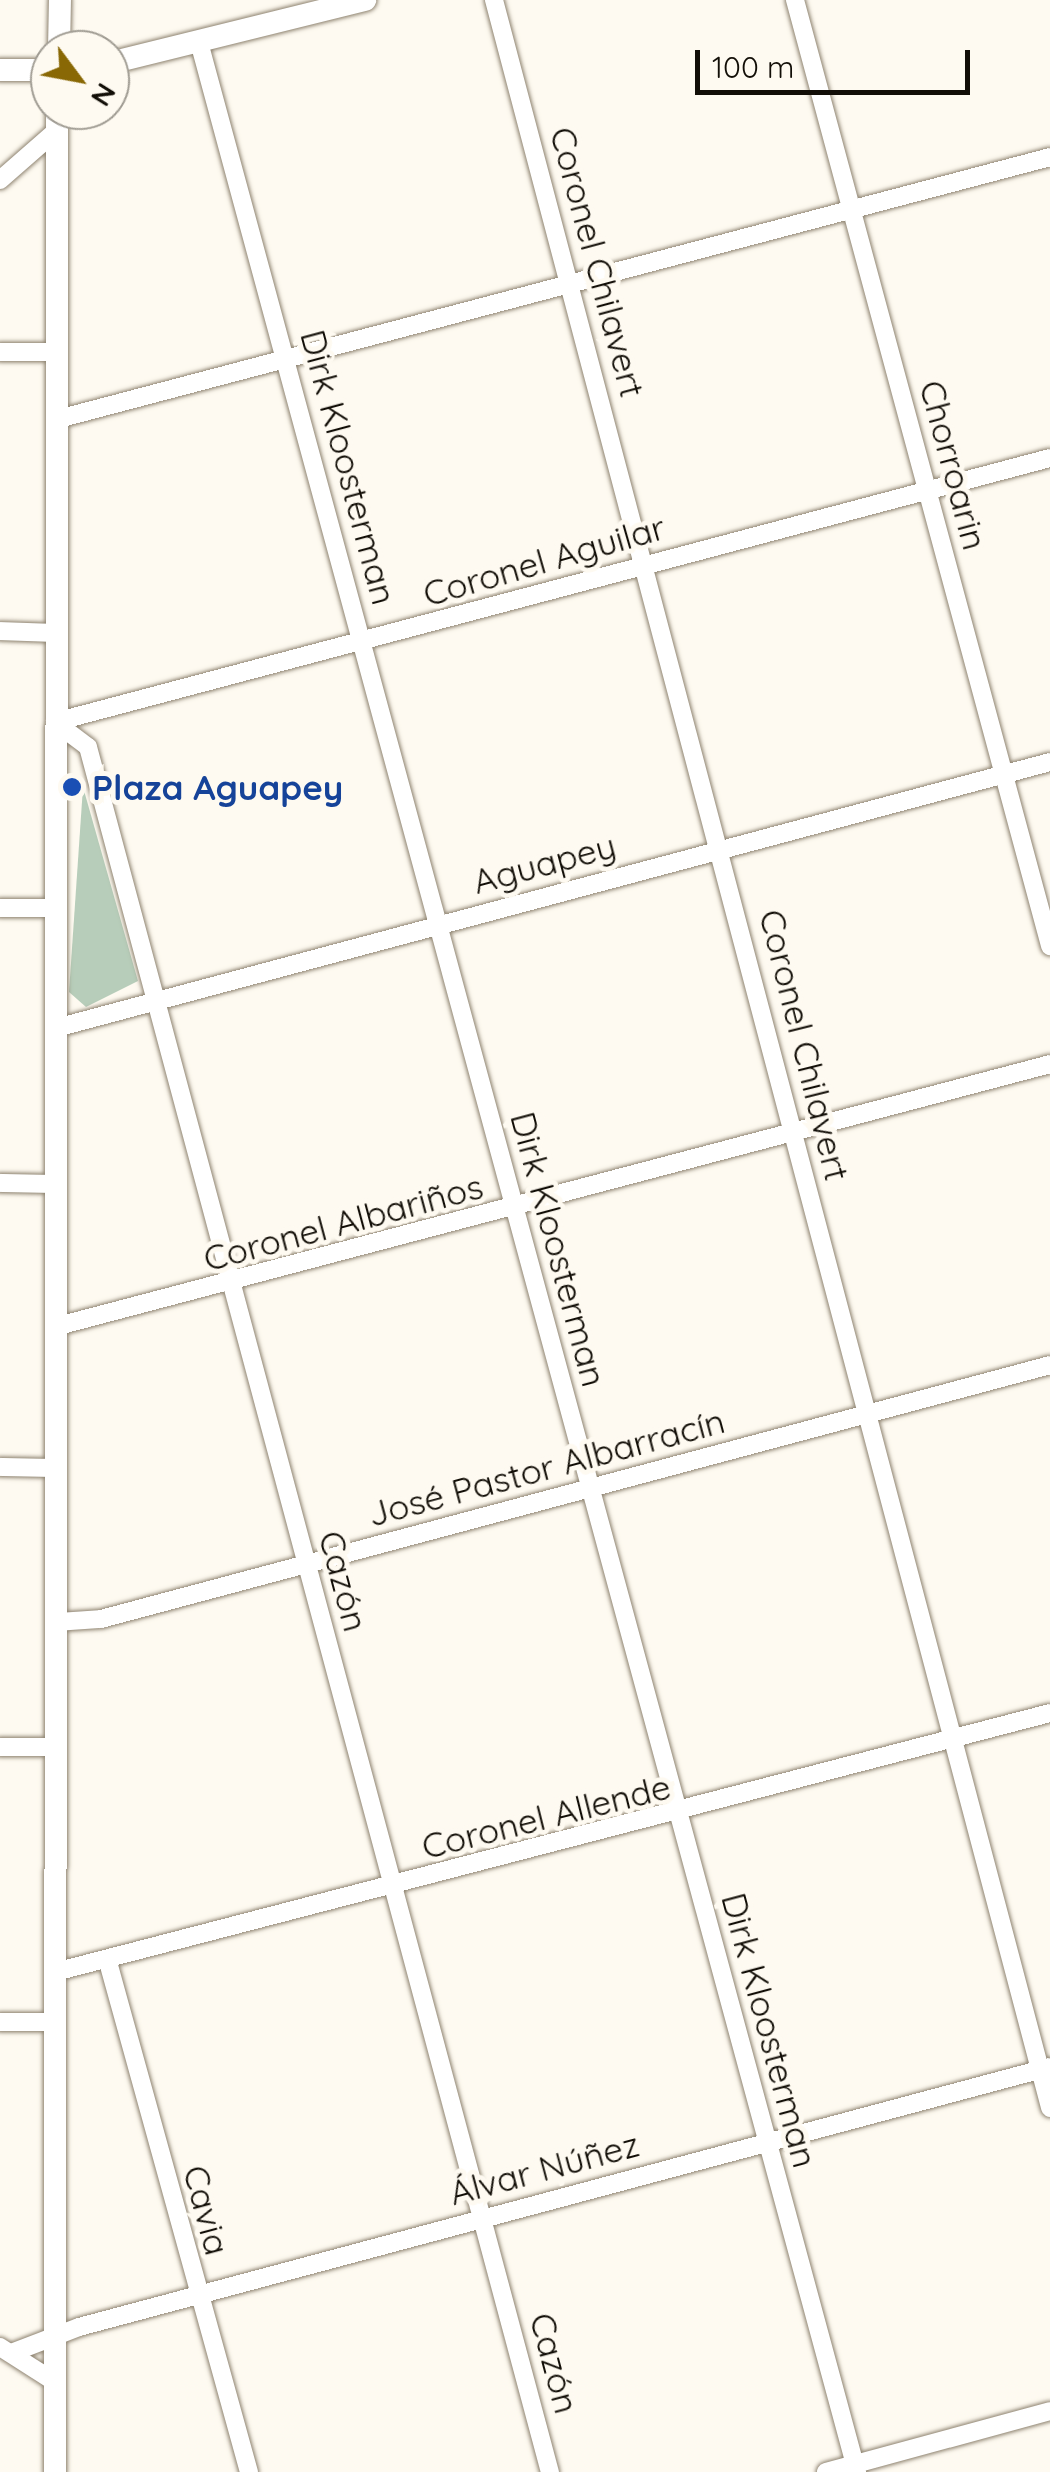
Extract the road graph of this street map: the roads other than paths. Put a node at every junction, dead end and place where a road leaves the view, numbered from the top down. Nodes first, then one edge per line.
1 (60, 0) edge
2 (494, 0) edge
3 (795, 0) edge
4 (354, 1) edge
5 (59, 30) edge
6 (198, 42) junction
7 (130, 58) edge
8 (0, 70) edge
9 (30, 70) edge
10 (47, 130) edge
11 (56, 130) edge
12 (1050, 157) edge
13 (0, 180) edge
14 (853, 208) junction
15 (570, 284) junction
16 (0, 352) edge
17 (57, 352) junction
18 (287, 358) junction
19 (58, 419) junction
20 (1050, 458) edge
21 (928, 491) junction
22 (646, 564) junction
23 (0, 632) edge
24 (54, 633) junction
25 (362, 644) junction
26 (54, 722) junction
27 (1050, 762) edge
28 (1002, 775) junction
29 (722, 849) junction
30 (0, 908) edge
31 (56, 908) junction
32 (440, 926) junction
33 (1050, 946) edge
34 (152, 1003) junction
35 (56, 1028) junction
36 (1050, 1064) edge
37 (794, 1136) junction
38 (0, 1184) edge
39 (58, 1184) junction
40 (514, 1208) junction
41 (231, 1287) junction
42 (58, 1326) junction
43 (1050, 1365) edge
44 (869, 1414) junction
45 (0, 1467) edge
46 (57, 1468) junction
47 (590, 1489) junction
48 (306, 1565) junction
49 (57, 1622) junction
50 (1050, 1713) edge
51 (952, 1740) junction
52 (0, 1747) edge
53 (53, 1747) junction
54 (678, 1817) junction
55 (392, 1889) junction
56 (108, 1962) junction
57 (55, 1972) junction
58 (0, 2022) edge
59 (55, 2022) junction
60 (1044, 2068) edge
61 (1050, 2108) edge
62 (768, 2143) junction
63 (482, 2218) junction
64 (197, 2297) junction
65 (57, 2338) junction
66 (7, 2350) edge
67 (55, 2382) junction
68 (1050, 2411) edge
69 (856, 2468) edge
70 (56, 2472) edge
71 (249, 2472) edge
72 (550, 2472) edge
73 (826, 2472) edge

1 - 5 street
2 - 15 street, Coronel Chilavert
3 - 14 street, Chorroarin
4 - 6 street
6 - 7 street
6 - 18 street, Dirk Kloosterman
8 - 9 street
10 - 13 street
11 - 17 street
12 - 14 street
14 - 15 street
14 - 21 street, Chorroarin
15 - 18 street
15 - 22 street, Coronel Chilavert
16 - 17 street
17 - 19 street
18 - 19 street
18 - 25 street, Dirk Kloosterman
19 - 24 street
20 - 21 street, Coronel Aguilar
21 - 22 street, Coronel Aguilar
21 - 28 street, Chorroarin
22 - 25 street, Coronel Aguilar
22 - 29 street, Coronel Chilavert
23 - 24 street
24 - 26 street
25 - 26 street, Coronel Aguilar
25 - 32 street, Dirk Kloosterman
26 - 31 street
26 - 34 street, Cazón
27 - 28 street, Aguapey
28 - 29 street, Aguapey
28 - 33 street, Chorroarin
29 - 32 street, Aguapey
29 - 37 street, Coronel Chilavert
30 - 31 street
31 - 35 street
32 - 34 street, Aguapey
32 - 40 street, Dirk Kloosterman
34 - 35 street, Aguapey
34 - 41 street, Cazón
35 - 39 street
36 - 37 street, Coronel Albariños
37 - 40 street, Coronel Albariños
37 - 44 street, Coronel Chilavert
38 - 39 street
39 - 42 street
40 - 41 street, Coronel Albariños
40 - 47 street, Dirk Kloosterman
41 - 42 street, Coronel Albariños
41 - 48 street, Cazón
42 - 46 street
43 - 44 street, José Pastor Albarracín
44 - 47 street, José Pastor Albarracín
44 - 51 street, Coronel Chilavert
45 - 46 street
46 - 49 street
47 - 48 street, José Pastor Albarracín
47 - 54 street, Dirk Kloosterman
48 - 49 street, José Pastor Albarracín
48 - 55 street, Cazón
49 - 53 street
50 - 51 street, Coronel Allende
51 - 54 street, Coronel Allende
51 - 60 street, Coronel Chilavert
52 - 53 street
53 - 57 street
54 - 55 street, Coronel Allende
54 - 62 street, Dirk Kloosterman
55 - 56 street, Coronel Allende
55 - 63 street, Cazón
56 - 57 street, Coronel Allende
56 - 64 street, Cavia
57 - 59 street
58 - 59 street
59 - 65 street
60 - 61 street, Coronel Chilavert
60 - 62 street, Álvar Núñez
62 - 63 street, Álvar Núñez
62 - 69 street, Dirk Kloosterman
63 - 64 street, Álvar Núñez
63 - 72 street, Cazón
64 - 65 street, Álvar Núñez
64 - 71 street, Cavia
65 - 66 street, Álvar Núñez
65 - 67 street
66 - 67 street
67 - 70 street
68 - 69 street
69 - 73 street

